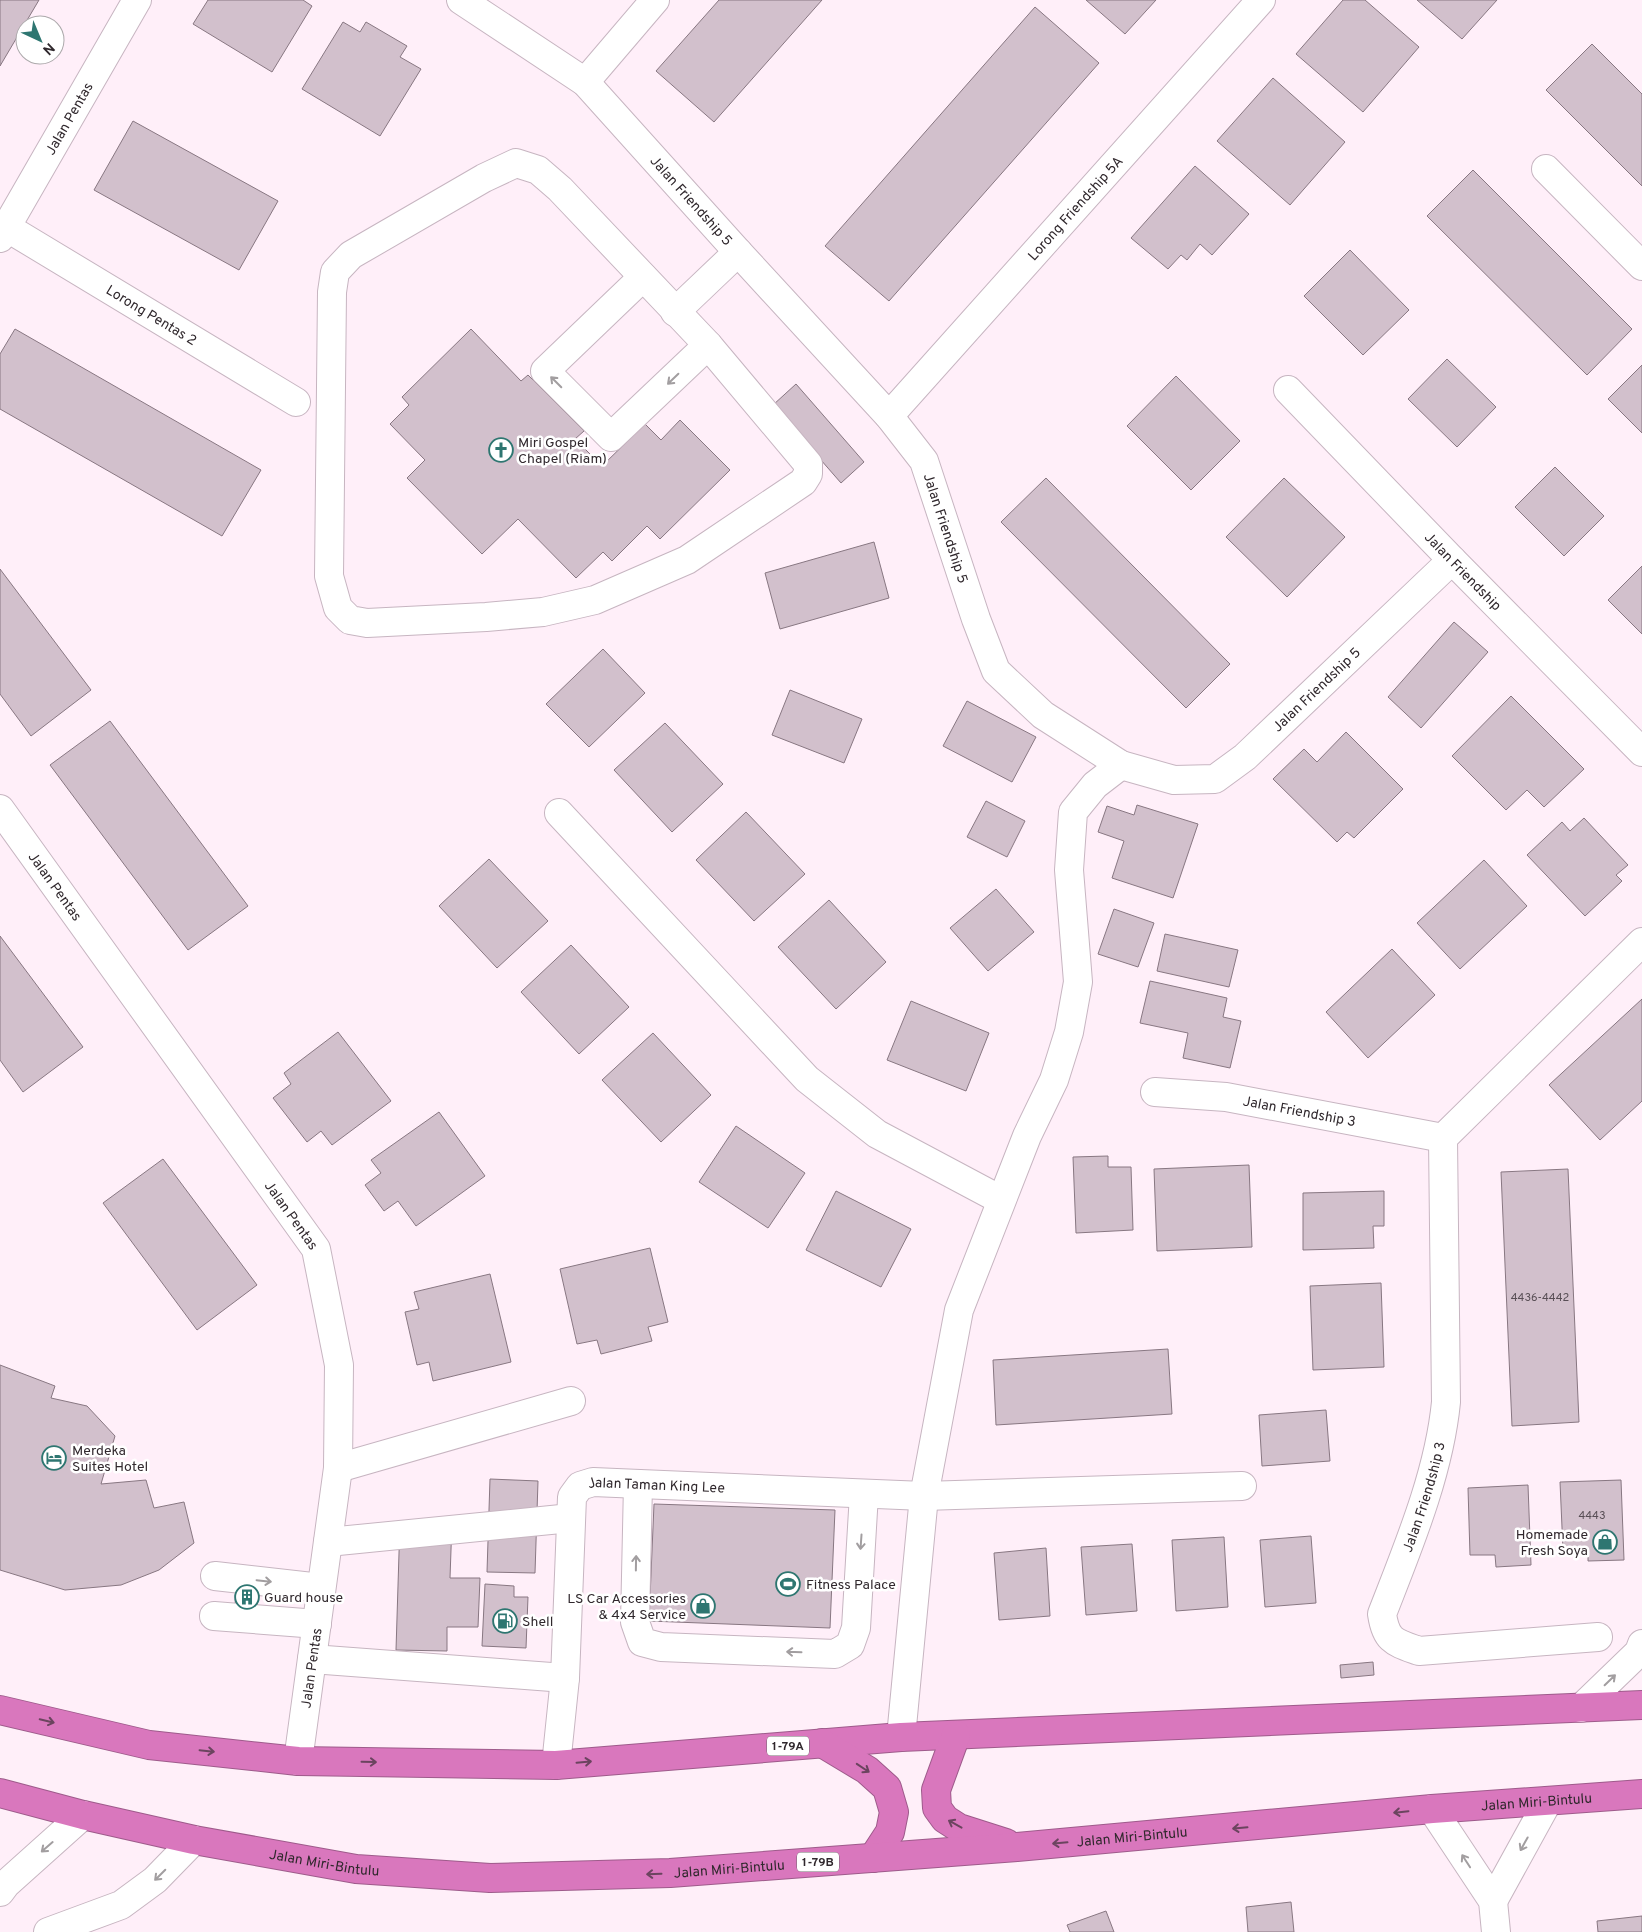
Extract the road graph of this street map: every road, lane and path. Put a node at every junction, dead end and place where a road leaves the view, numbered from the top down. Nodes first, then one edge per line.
1 (137, 0) edge
2 (461, 0) edge
3 (655, 0) edge
4 (1261, 0) edge
5 (585, 82) junction
6 (1546, 169) dead end
7 (3, 233) edge
8 (738, 252) junction
9 (1642, 266) edge
10 (643, 278) junction
11 (675, 312) junction
12 (708, 345) junction
13 (1288, 390) dead end
14 (296, 402) dead end
15 (888, 416) junction
16 (1452, 560) junction
17 (1642, 752) edge
18 (1121, 765) junction
19 (0, 809) edge
20 (559, 813) dead end
21 (1642, 942) edge
22 (1155, 1092) dead end
23 (1443, 1138) junction
24 (1001, 1200) junction
25 (571, 1402) dead end
26 (338, 1468) junction
27 (638, 1484) junction
28 (1242, 1486) dead end
29 (864, 1494) junction
30 (924, 1496) junction
31 (571, 1518) junction
32 (328, 1542) junction
33 (215, 1576) dead end
34 (322, 1588) junction
35 (214, 1616) dead end
36 (317, 1624) junction
37 (1598, 1637) dead end
38 (1641, 1651) edge
39 (312, 1659) junction
40 (565, 1678) junction
41 (1642, 1705) edge
42 (1581, 1708) junction
43 (0, 1710) edge
44 (956, 1735) junction
45 (901, 1737) junction
46 (822, 1743) junction
47 (298, 1761) junction
48 (556, 1764) junction
49 (0, 1793) edge
50 (1642, 1794) edge
51 (1548, 1802) junction
52 (1432, 1809) junction
53 (83, 1815) junction
54 (194, 1840) junction
55 (1017, 1847) junction
56 (873, 1858) junction
57 (0, 1892) edge
58 (1493, 1901) junction
59 (48, 1932) edge
60 (1496, 1932) edge

1 - 7 street, Jalan Pentas
2 - 5 street, Jalan Friendship 5
3 - 5 street
4 - 15 street, Lorong Friendship 5A
5 - 8 street, Jalan Friendship 5
6 - 9 street
7 - 14 street, Lorong Pentas 2
8 - 11 street
8 - 15 street, Jalan Friendship 5
10 - 11 street
12 -> 10 street
10 - 12 street
11 - 12 street
13 - 16 street, Jalan Friendship
15 - 18 street, Jalan Friendship 5
16 - 17 street, Jalan Friendship
16 - 18 street, Jalan Friendship 5
18 - 24 street
19 - 26 street, Jalan Pentas
20 - 24 street
21 - 23 street
22 - 23 street, Jalan Friendship 3
23 - 37 street, Jalan Friendship 3
24 - 30 street
25 - 26 street
26 - 32 street, Jalan Pentas
27 - 29 street, Jalan Taman King Lee
29 -> 27 street
27 - 31 street, Jalan Taman King Lee
28 - 30 street, Jalan Taman King Lee
29 - 30 street, Jalan Taman King Lee
30 - 45 street
31 - 32 street
31 - 40 street, Jalan Taman King Lee
32 - 34 street, Jalan Pentas
33 -> 34 street
34 - 36 street, Jalan Pentas
35 - 36 street
36 - 39 street, Jalan Pentas
42 -> 38 street
39 - 40 street
39 - 47 street, Jalan Pentas
40 - 48 street, Jalan Taman King Lee
41 - 42 highway, 1-79A
42 - 44 highway, 1-79A
43 -> 47 highway, 1-79A
44 - 45 highway, 1-79A
55 -> 44 highway
45 - 46 highway, 1-79A
48 -> 46 highway, 1-79A
46 -> 56 highway
47 -> 48 highway, 1-79A
49 - 53 highway, Jalan Miri-Bintulu / 1-79B
50 - 51 highway, Jalan Miri-Bintulu / 1-79B
51 - 52 highway, Jalan Miri-Bintulu / 1-79B
51 -> 58 street
52 -> 55 highway, Jalan Miri-Bintulu / 1-79B
58 -> 52 street
53 - 54 highway, Jalan Miri-Bintulu / 1-79B
53 -> 57 street
56 -> 54 highway, Jalan Miri-Bintulu / 1-79B
54 -> 59 street
55 - 56 highway, Jalan Miri-Bintulu / 1-79B
58 - 60 street

